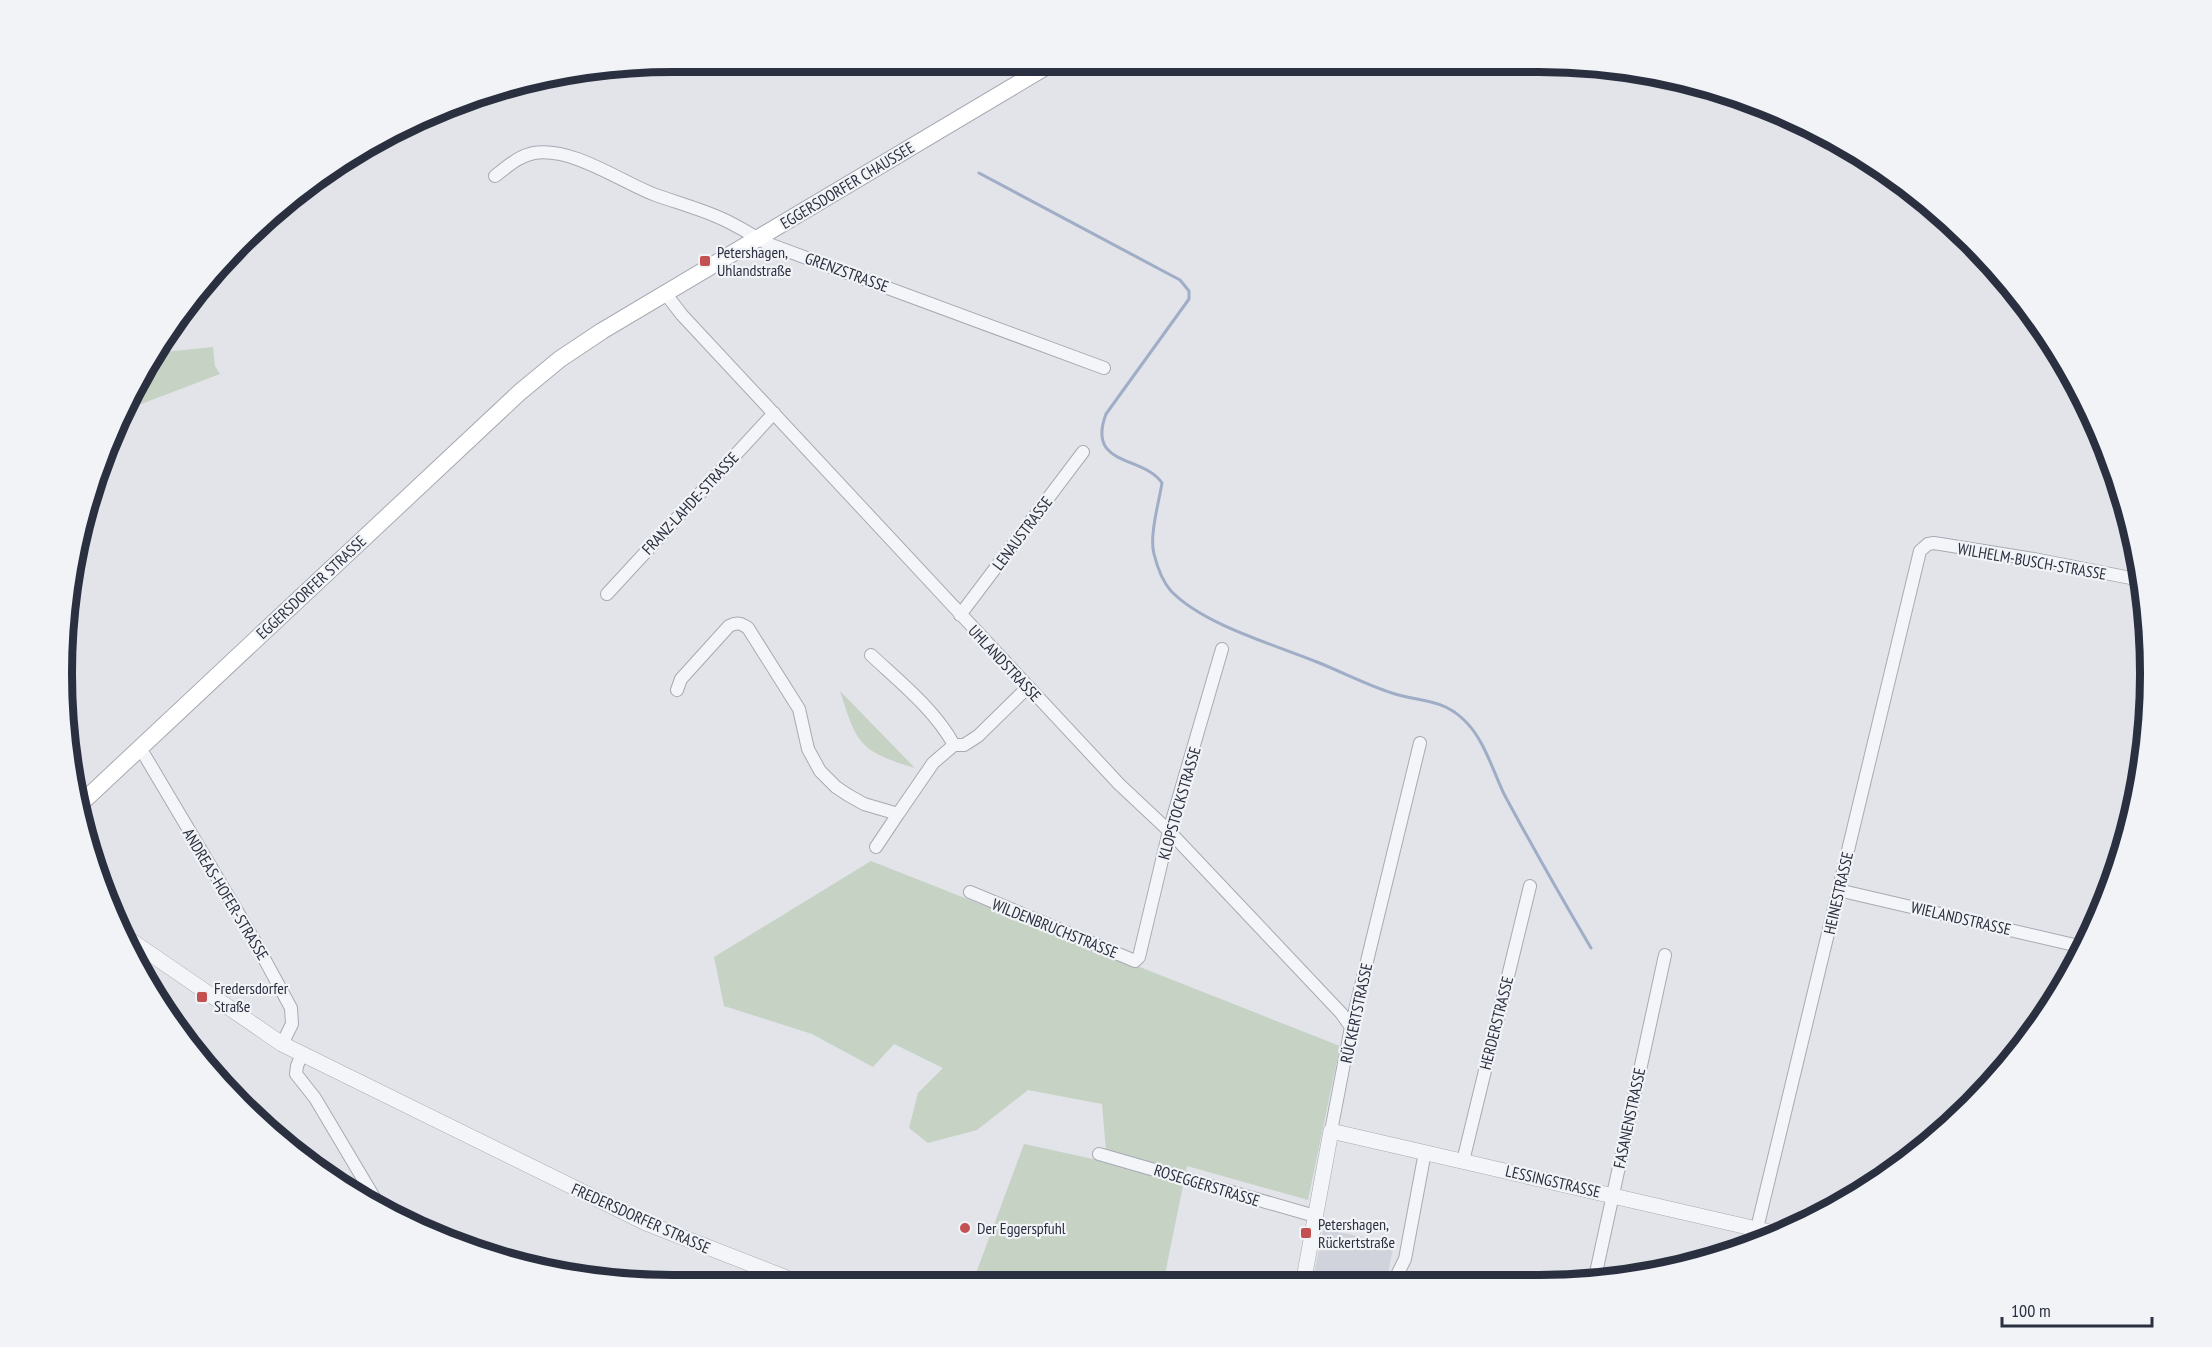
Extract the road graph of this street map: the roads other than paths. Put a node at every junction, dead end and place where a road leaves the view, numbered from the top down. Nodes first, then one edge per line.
1 (1037, 72) edge
2 (495, 176) dead end
3 (758, 238) junction
4 (665, 293) junction
5 (1104, 368) dead end
6 (547, 369) joint
7 (774, 413) junction
8 (1083, 452) dead end
9 (1924, 547) joint
10 (2132, 578) edge
11 (607, 594) dead end
12 (960, 615) junction
13 (1222, 649) dead end
14 (872, 655) dead end
15 (1028, 687) junction
16 (677, 690) dead end
17 (1420, 743) dead end
18 (954, 745) junction
19 (139, 749) junction
20 (86, 799) edge
21 (898, 814) junction
22 (1169, 831) junction
23 (876, 847) dead end
24 (1530, 886) dead end
25 (1838, 890) junction
26 (970, 892) dead end
27 (136, 944) edge
28 (2075, 945) edge
29 (1665, 955) dead end
30 (1139, 957) joint
31 (1351, 1027) junction
32 (282, 1044) junction
33 (302, 1054) junction
34 (1331, 1131) junction
35 (1425, 1152) junction
36 (1099, 1154) dead end
37 (1463, 1161) junction
38 (372, 1193) edge
39 (1612, 1195) junction
40 (1315, 1216) junction
41 (1754, 1235) edge
42 (1755, 1235) edge
43 (1596, 1272) edge
44 (778, 1275) edge
45 (1305, 1275) edge
46 (1398, 1275) edge

1 - 3 main road, EGGERSDORFER CHAUSSEE
2 - 3 street, GRENZSTRASSE
3 - 4 main road, EGGERSDORFER CHAUSSEE
3 - 5 street, GRENZSTRASSE
4 - 6 main road, EGGERSDORFER CHAUSSEE
4 - 7 street, UHLANDSTRASSE
6 - 19 main road, EGGERSDORFER STRASSE
7 - 11 street, FRANZ-LAHDE-STRASSE
7 - 12 street, UHLANDSTRASSE
8 - 12 street, LENAUSTRASSE
9 - 10 street, WILHELM-BUSCH-STRASSE
9 - 25 street, HEINESTRASSE
12 - 15 street, UHLANDSTRASSE
13 - 22 street, KLOPSTOCKSTRASSE
14 - 18 street
15 - 18 street
15 - 22 street, UHLANDSTRASSE
16 - 21 street
17 - 31 street, RÜCKERTSTRASSE
18 - 21 street
19 - 20 main road, EGGERSDORFER STRASSE
19 - 32 street, ANDREAS-HOFER-STRASSE
21 - 23 street
22 - 30 street, KLOPSTOCKSTRASSE
22 - 31 street, UHLANDSTRASSE
24 - 37 street, HERDERSTRASSE
25 - 28 street, WIELANDSTRASSE
25 - 42 street, HEINESTRASSE
26 - 30 street, WILDENBRUCHSTRASSE
27 - 32 street, FREDERSDORFER STRASSE
29 - 39 street, FASANENSTRASSE
31 - 34 street, RÜCKERTSTRASSE
32 - 33 street, FREDERSDORFER STRASSE
33 - 38 street
33 - 44 street, FREDERSDORFER STRASSE
34 - 35 street, LESSINGSTRASSE
34 - 40 street, RÜCKERTSTRASSE
35 - 37 street, LESSINGSTRASSE
35 - 46 street
36 - 40 street, ROSEGGERSTRASSE
37 - 39 street, LESSINGSTRASSE
39 - 41 street, LESSINGSTRASSE
39 - 43 street, FASANENSTRASSE
40 - 45 street, RÜCKERTSTRASSE

